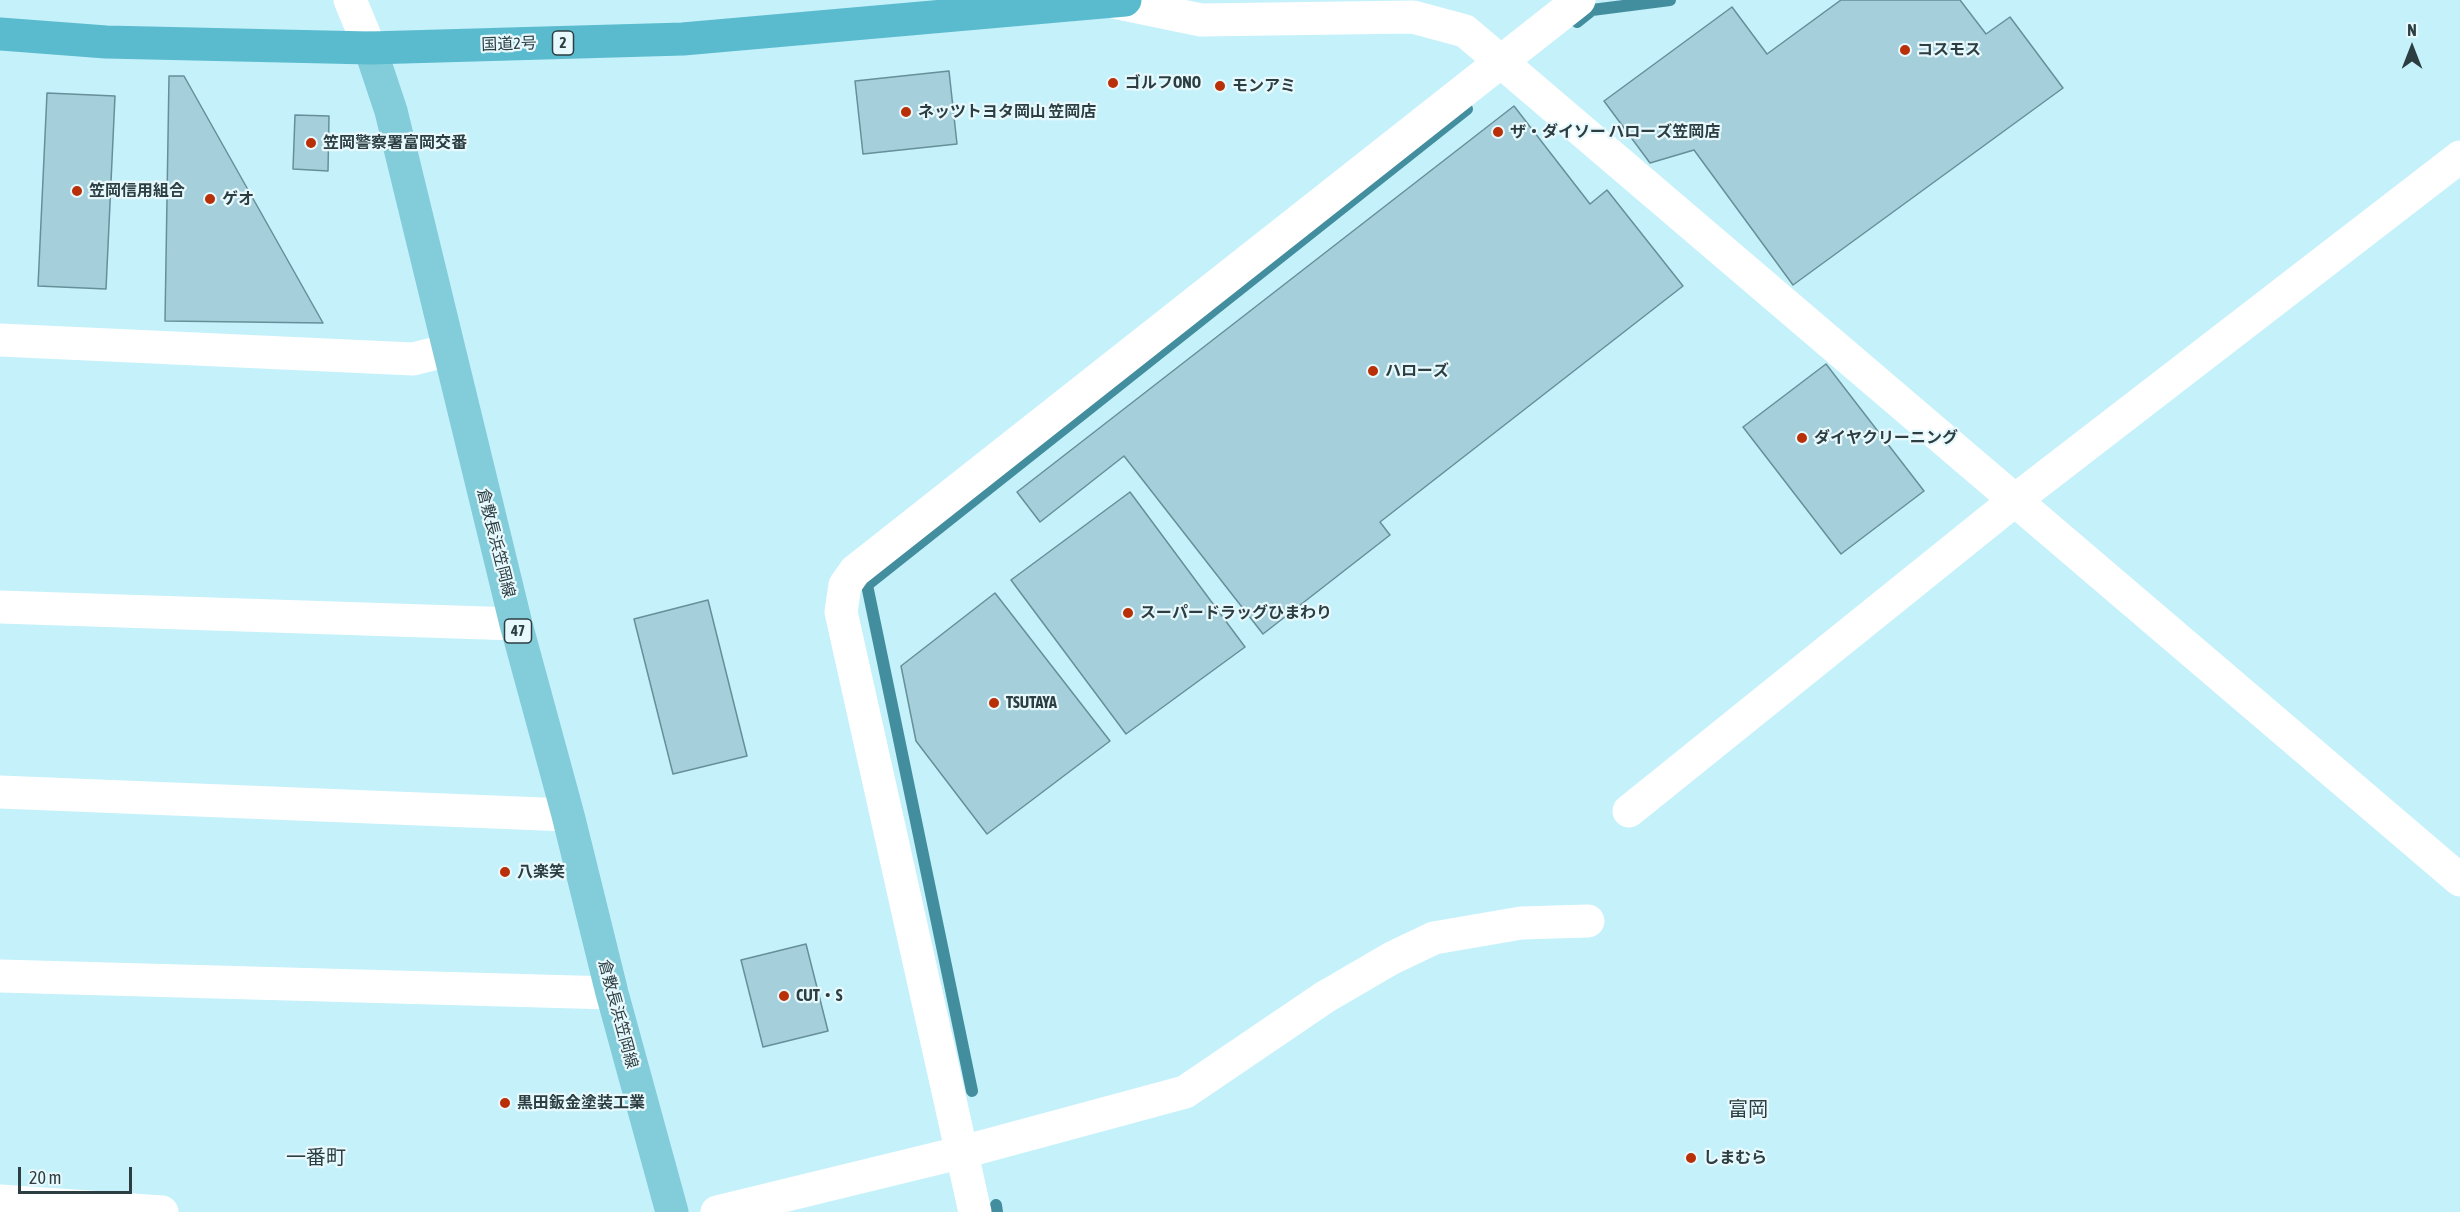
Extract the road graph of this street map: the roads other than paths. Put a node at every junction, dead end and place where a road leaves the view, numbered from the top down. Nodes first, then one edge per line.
1 (350, 0) edge
2 (1579, 0) edge
3 (1120, 1) edge
4 (0, 34) edge
5 (370, 48) junction
6 (1509, 69) junction
7 (2460, 157) edge
8 (0, 340) edge
9 (449, 350) junction
10 (2014, 501) junction
11 (0, 607) edge
12 (516, 624) junction
13 (0, 792) edge
14 (1629, 811) dead end
15 (568, 815) junction
16 (2460, 880) edge
17 (1588, 921) dead end
18 (0, 976) edge
19 (612, 993) junction
20 (963, 1152) junction
21 (0, 1201) edge
22 (107, 1210) edge
23 (162, 1212) edge
24 (672, 1212) edge
25 (717, 1212) edge
26 (975, 1212) edge

1 - 5 street
2 - 6 street
3 - 5 highway, 国道2号 / 2
3 - 6 street
4 - 5 highway, 国道2号 / 2
5 - 9 main road, 倉敷長浜笠岡線 / 47
6 - 10 street
6 - 20 street
7 - 10 street
8 - 9 street
9 - 12 main road, 倉敷長浜笠岡線 / 47
10 - 14 street
10 - 16 street
11 - 12 street
12 - 15 main road, 倉敷長浜笠岡線 / 47
13 - 15 street
15 - 19 main road, 倉敷長浜笠岡線 / 47
17 - 20 street
18 - 19 street
19 - 24 main road, 倉敷長浜笠岡線 / 47
20 - 25 street
20 - 26 street
21 - 22 street
22 - 23 street

